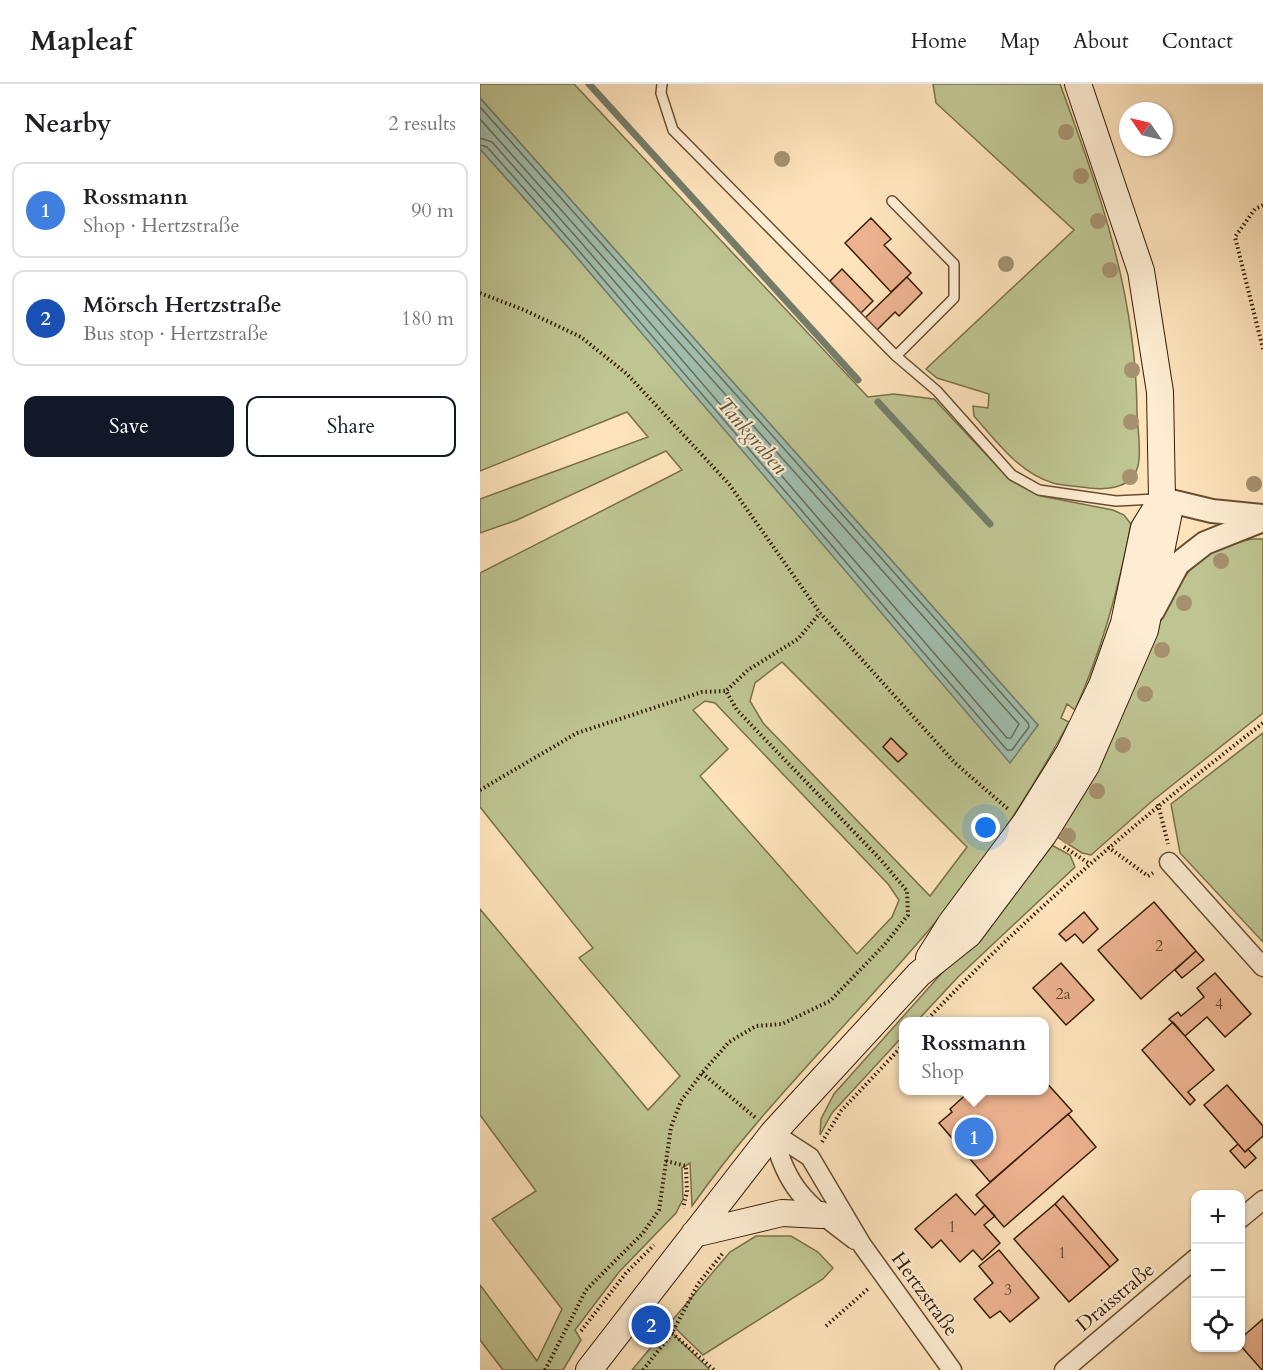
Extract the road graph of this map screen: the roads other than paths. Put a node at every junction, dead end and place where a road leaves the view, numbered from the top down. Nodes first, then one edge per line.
1 (662, 84) edge
2 (1078, 84) edge
3 (892, 201) dead end
4 (896, 356) junction
5 (1162, 498) junction
6 (1263, 518) edge
7 (1145, 626) junction
8 (1169, 862) road end
9 (1263, 967) edge
10 (919, 974) junction
11 (773, 1133) junction
12 (1263, 1200) edge
13 (822, 1215) junction
14 (1245, 1216) edge
15 (686, 1224) junction
16 (862, 1245) junction
17 (1191, 1262) edge
18 (589, 1370) edge
19 (952, 1370) edge
20 (1064, 1370) edge

1 - 4 lane
2 - 5 main road
3 - 4 lane
4 - 5 lane
5 - 6 street
5 - 7 main road
5 - 10 main road
6 - 7 street
7 - 10 main road
8 - 9 street
10 - 11 main road
11 - 13 street, Hertzstraße
11 - 15 main road
11 - 16 street, Hertzstraße
12 - 14 street
13 - 15 main road
13 - 16 street, Hertzstraße
15 - 18 main road
16 - 19 street, Hertzstraße
17 - 20 street, Draisstraße

